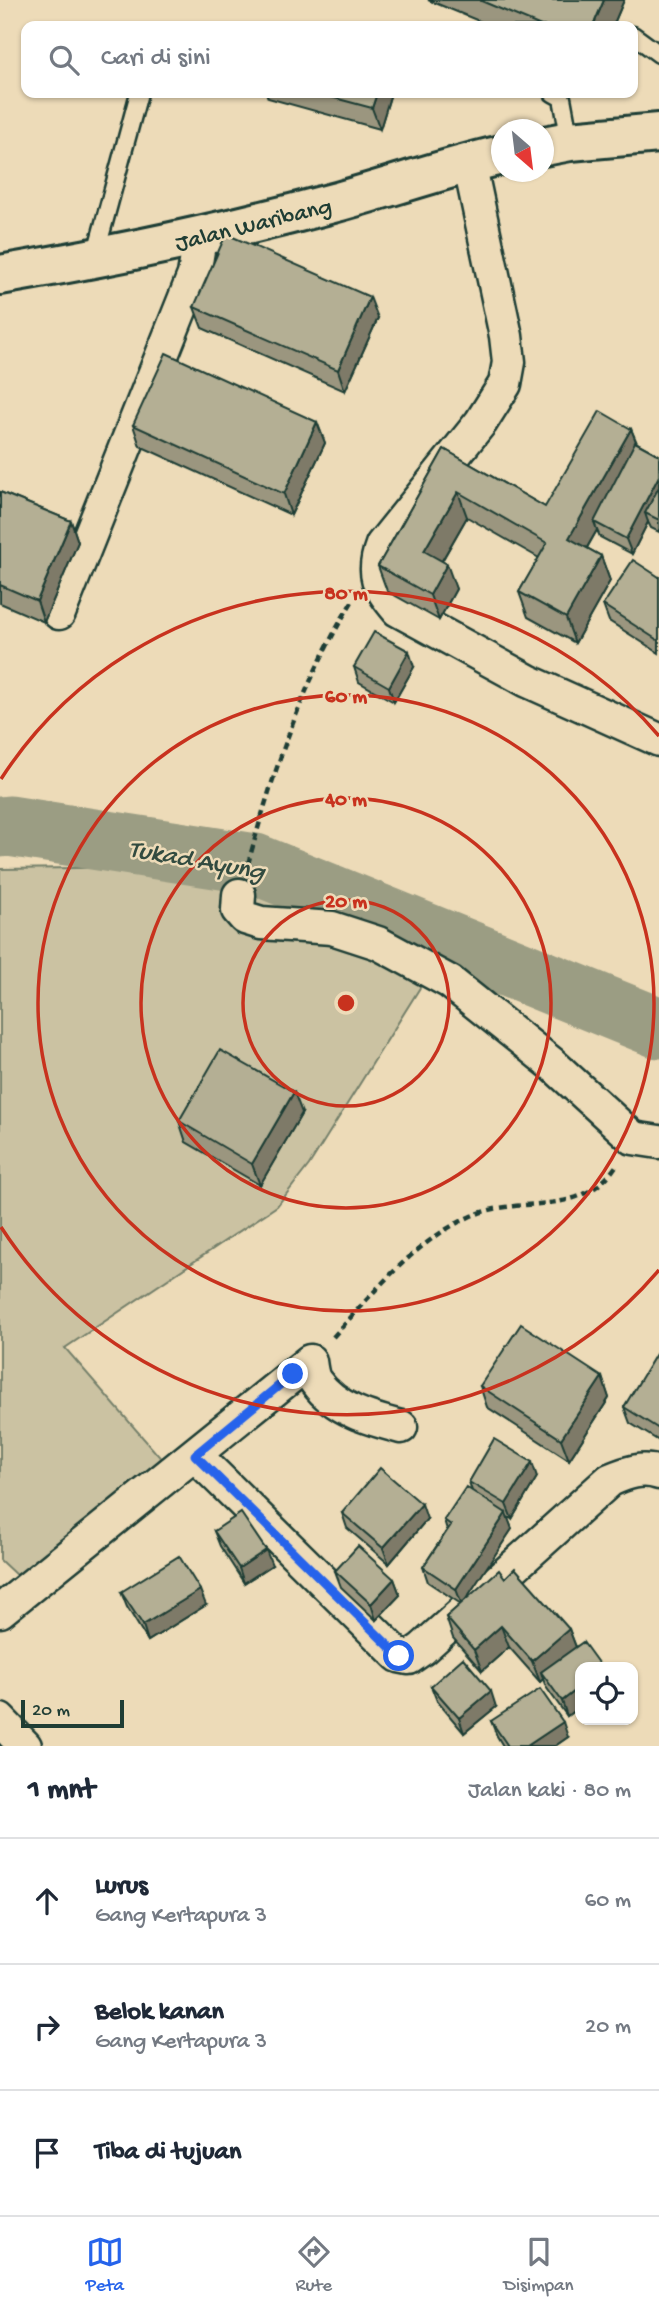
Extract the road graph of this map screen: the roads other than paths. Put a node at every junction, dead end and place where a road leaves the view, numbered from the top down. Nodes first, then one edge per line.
1 (638, 39) edge
2 (659, 54) edge
3 (138, 98) edge
4 (560, 98) edge
5 (659, 133) edge
6 (557, 144) edge
7 (485, 159) edge
8 (200, 237) junction
9 (96, 250) junction
10 (0, 275) edge
11 (59, 613) dead end
12 (659, 740) edge
13 (239, 895) road end
14 (646, 1140) edge
15 (401, 1427) dead end
16 (195, 1455) junction
17 (659, 1473) edge
18 (0, 1611) edge

1 - 2 lane
3 - 9 lane
4 - 6 lane
5 - 6 street
7 - 8 street, Jalan Waribang
7 - 12 street
8 - 9 street, Jalan Waribang
8 - 11 street
9 - 10 street, Jalan Waribang
13 - 14 street
15 - 16 street
16 - 17 street
16 - 18 street

